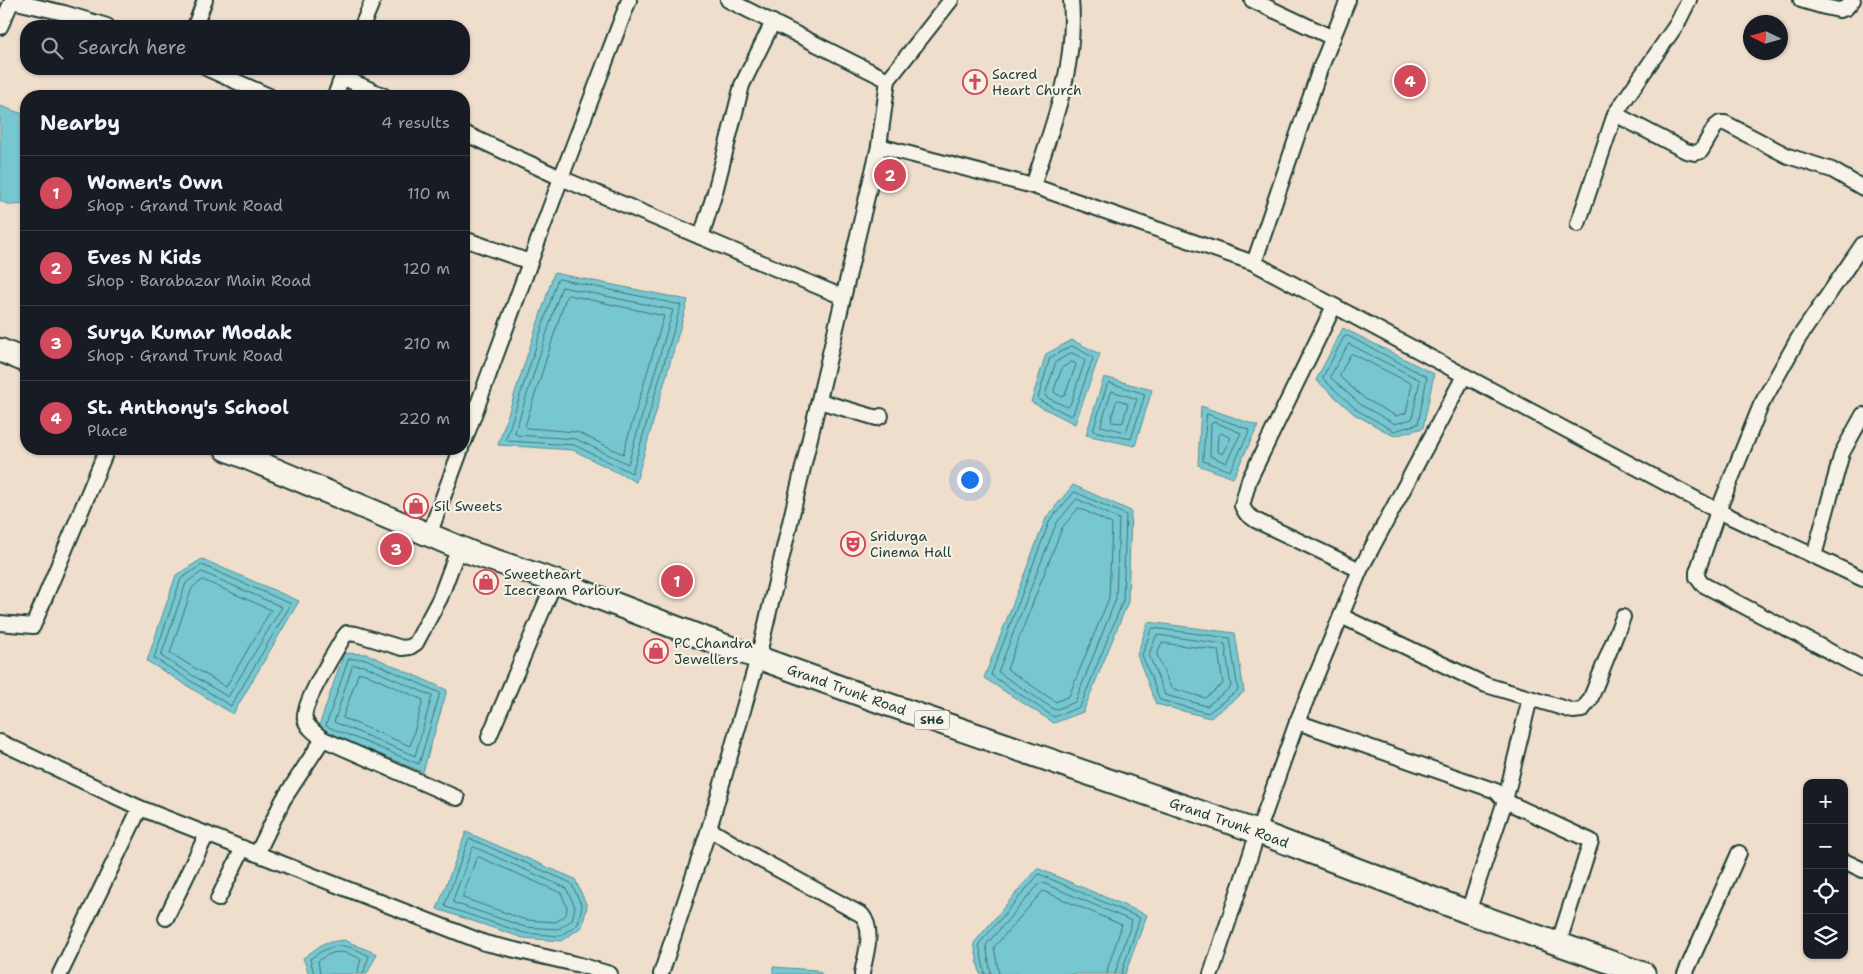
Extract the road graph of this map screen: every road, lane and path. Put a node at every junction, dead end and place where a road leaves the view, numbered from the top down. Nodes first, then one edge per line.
1 (205, 0) edge
2 (373, 0) edge
3 (629, 0) edge
4 (728, 0) edge
5 (951, 0) edge
6 (1071, 0) edge
7 (1252, 0) edge
8 (1348, 0) edge
9 (1689, 0) edge
10 (1801, 0) edge
11 (1852, 0) edge
12 (10, 1) edge
13 (87, 20) edge
14 (197, 20) edge
15 (365, 20) edge
16 (773, 22) junction
17 (0, 27) edge
18 (1333, 38) junction
19 (222, 75) edge
20 (343, 75) edge
21 (347, 75) edge
22 (888, 80) junction
23 (255, 90) edge
24 (337, 90) edge
25 (374, 90) edge
26 (1615, 114) junction
27 (470, 136) edge
28 (879, 146) junction
29 (561, 178) junction
30 (1033, 186) junction
31 (1863, 188) edge
32 (1578, 224) dead end
33 (701, 237) junction
34 (470, 241) edge
35 (1863, 244) edge
36 (530, 262) junction
37 (1254, 263) junction
38 (843, 297) junction
39 (1334, 306) junction
40 (0, 350) edge
41 (20, 359) edge
42 (1464, 376) junction
43 (819, 401) junction
44 (1863, 415) edge
45 (881, 416) dead end
46 (470, 426) edge
47 (104, 455) edge
48 (240, 455) edge
49 (459, 455) edge
50 (1718, 511) junction
51 (429, 535) junction
52 (459, 547) junction
53 (1814, 556) junction
54 (1360, 570) junction
55 (1863, 579) edge
56 (555, 581) junction
57 (1341, 616) junction
58 (1623, 617) dead end
59 (0, 623) edge
60 (758, 658) junction
61 (1863, 669) edge
62 (1530, 698) junction
63 (1298, 722) junction
64 (489, 737) dead end
65 (323, 739) junction
66 (0, 742) edge
67 (457, 798) dead end
68 (1505, 801) junction
69 (140, 808) junction
70 (709, 828) junction
71 (1258, 832) junction
72 (207, 834) junction
73 (243, 848) junction
74 (1739, 853) dead end
75 (257, 854) junction
76 (1848, 863) edge
77 (1863, 870) edge
78 (218, 898) dead end
79 (1468, 912) junction
80 (166, 918) dead end
81 (1558, 945) junction
82 (60, 974) edge
83 (610, 974) edge
84 (661, 974) edge
85 (862, 974) edge
86 (1211, 974) edge
87 (1644, 974) edge
88 (1685, 974) edge

1 - 14 street
2 - 15 street
3 - 29 street
4 - 16 street
5 - 22 street
6 - 30 street
7 - 18 street
8 - 18 street
9 - 26 street
10 - 11 street
12 - 13 street
12 - 17 street
16 - 22 street
16 - 33 street
18 - 37 street
19 - 23 street
20 - 24 street
21 - 25 street
22 - 28 street
26 - 31 street
26 - 32 street
27 - 29 street
28 - 30 street
28 - 38 street
29 - 33 street
29 - 36 street
30 - 37 street
33 - 38 street
34 - 36 street
35 - 50 street
36 - 46 street
37 - 39 street
38 - 43 street
39 - 42 street
39 - 54 street
40 - 41 main road
42 - 50 street
42 - 54 street
43 - 45 street
43 - 60 street
44 - 53 street
47 - 59 street
48 - 51 main road, Grand Trunk Road / SH6
49 - 51 street
50 - 53 street
50 - 61 street
51 - 52 main road, Grand Trunk Road / SH6
52 - 56 main road, Grand Trunk Road / SH6
52 - 65 street
53 - 55 street
54 - 57 street
56 - 60 main road, Grand Trunk Road / SH6
56 - 64 street
57 - 62 street
57 - 63 street
58 - 62 street
60 - 70 street
60 - 71 main road, Grand Trunk Road / SH6
62 - 68 street
63 - 68 street
63 - 71 street
65 - 67 street
65 - 75 street
66 - 69 street
68 - 79 street
68 - 81 street
69 - 72 street
69 - 82 street
70 - 84 street
70 - 85 street
71 - 79 main road, Grand Trunk Road / SH6
71 - 86 street
72 - 73 street
72 - 80 street
73 - 75 street
73 - 78 street
74 - 88 street
75 - 83 street
76 - 77 street
79 - 81 main road, Grand Trunk Road / SH6
81 - 87 main road, Grand Trunk Road / SH6

